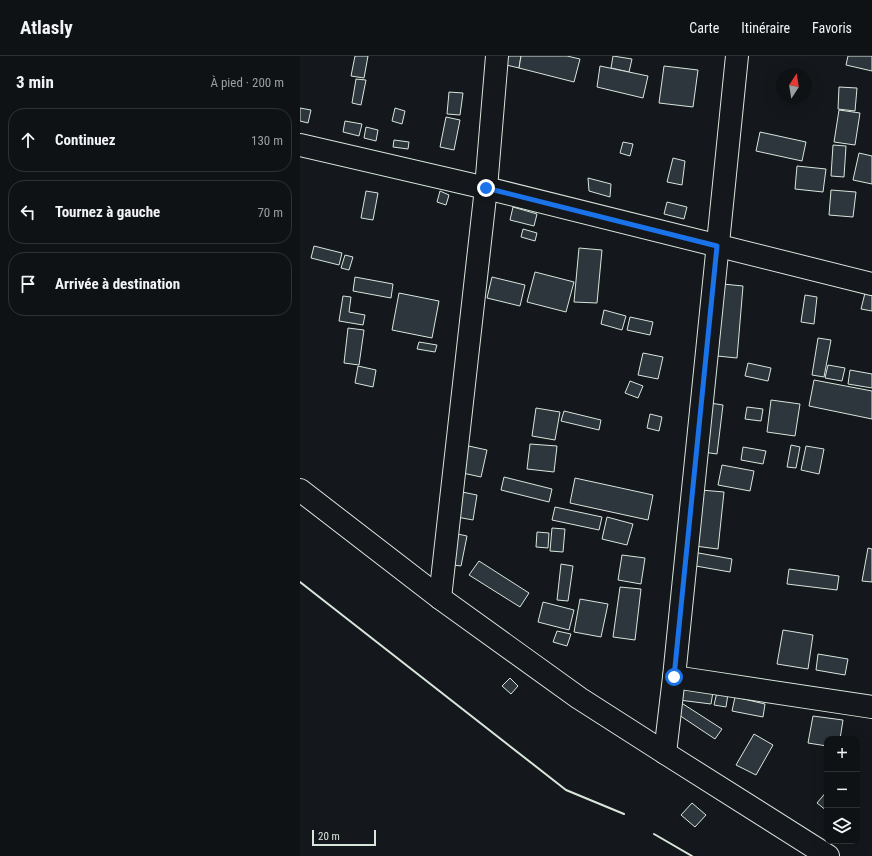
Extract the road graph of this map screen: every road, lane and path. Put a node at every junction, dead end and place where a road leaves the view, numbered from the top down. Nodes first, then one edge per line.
1 (497, 56) edge
2 (737, 56) edge
3 (300, 145) edge
4 (486, 188) junction
5 (717, 246) junction
6 (872, 284) edge
7 (300, 490) edge
8 (440, 598) junction
9 (674, 677) junction
10 (872, 707) edge
11 (665, 754) junction
12 (828, 856) edge

1 - 4 street
2 - 5 street
3 - 4 street
4 - 5 street
4 - 8 street
5 - 6 street
5 - 9 street
7 - 8 street
8 - 11 street
9 - 10 street
9 - 11 street
11 - 12 street

